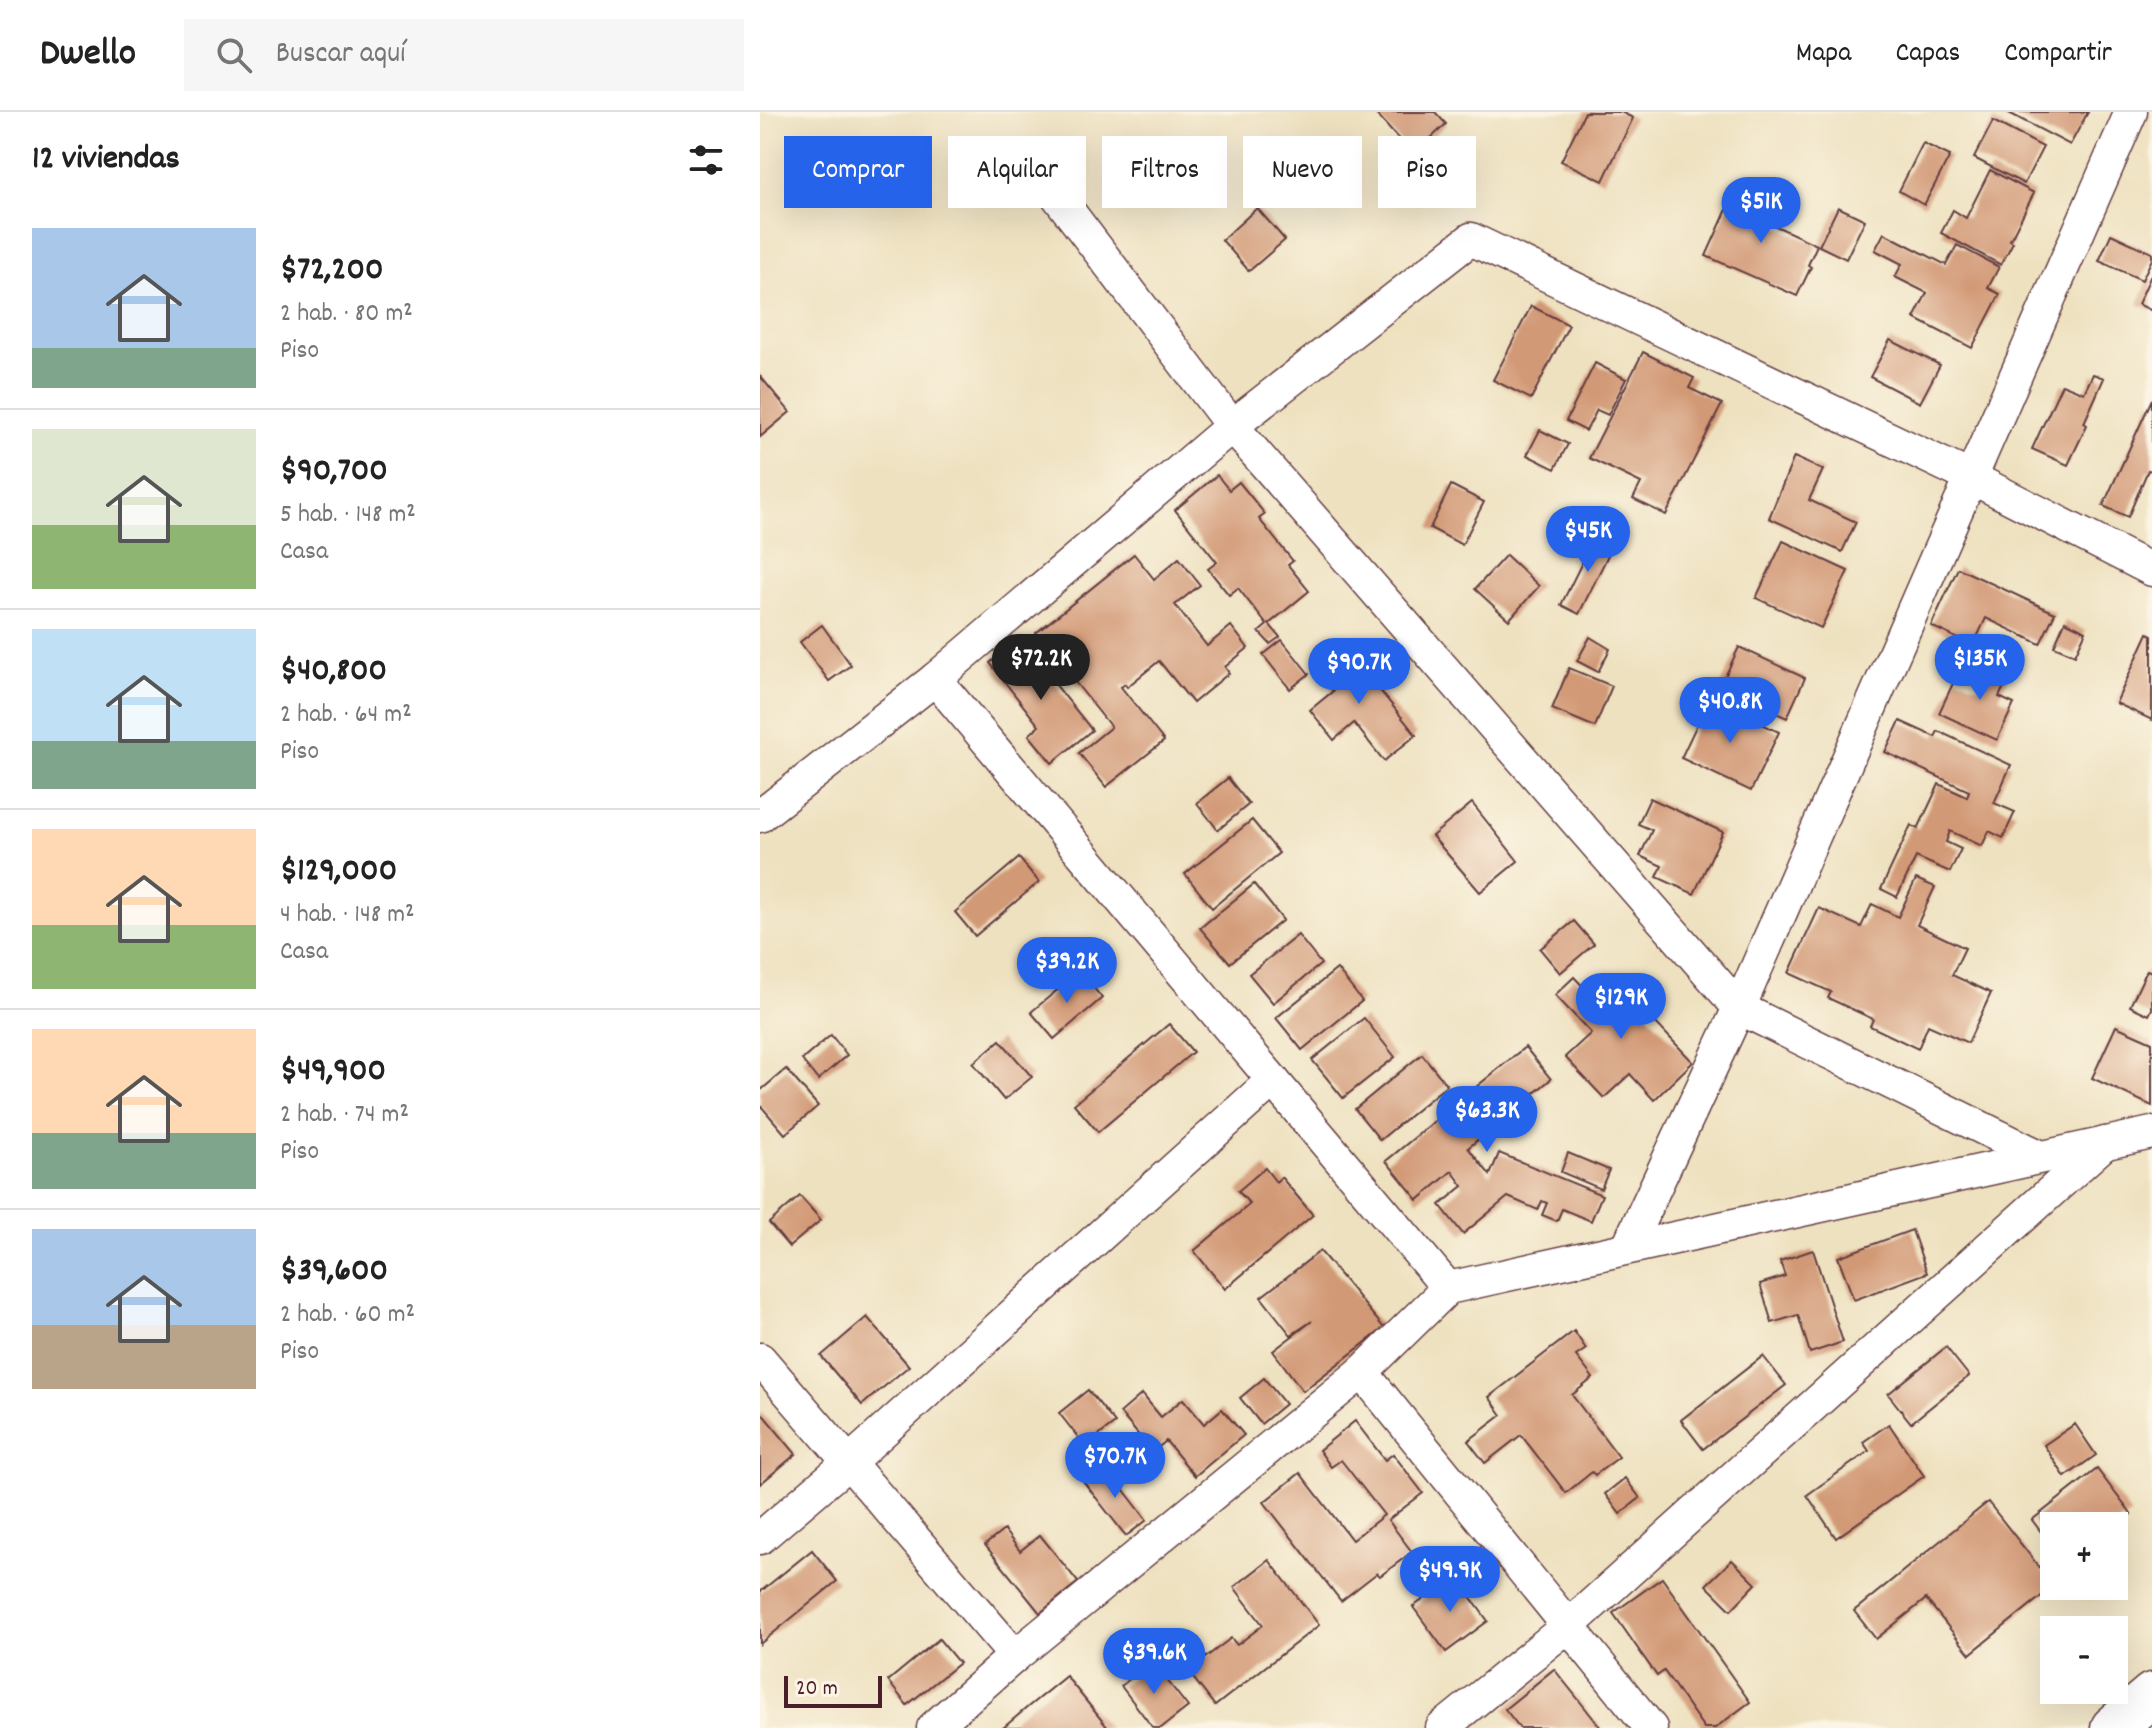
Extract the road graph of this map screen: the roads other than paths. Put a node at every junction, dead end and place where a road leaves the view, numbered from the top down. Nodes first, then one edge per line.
1 (2131, 112) edge
2 (1066, 208) edge
3 (1232, 426) junction
4 (1970, 477) junction
5 (2152, 570) edge
6 (935, 679) junction
7 (760, 816) edge
8 (1739, 1008) junction
9 (1273, 1080) junction
10 (2152, 1133) edge
11 (2106, 1142) junction
12 (2039, 1156) junction
13 (1627, 1248) junction
14 (1448, 1288) junction
15 (760, 1359) edge
16 (1362, 1372) junction
17 (848, 1463) junction
18 (760, 1538) edge
19 (1568, 1626) junction
20 (1015, 1656) junction
21 (2152, 1695) edge
22 (933, 1728) edge
23 (1442, 1728) edge
24 (1651, 1728) edge
25 (2113, 1728) edge

1 - 4 street
2 - 3 street
3 - 4 street
3 - 6 street
3 - 8 street
4 - 5 street
4 - 8 street
6 - 7 street
6 - 9 street
8 - 12 street
8 - 13 street
9 - 14 street
9 - 17 street
10 - 11 street
11 - 12 street
11 - 19 street
12 - 13 street
13 - 14 street
14 - 16 street
15 - 17 street
16 - 19 street
16 - 20 street
17 - 18 street
17 - 20 street
19 - 23 street
19 - 24 street
20 - 22 street
21 - 25 highway

